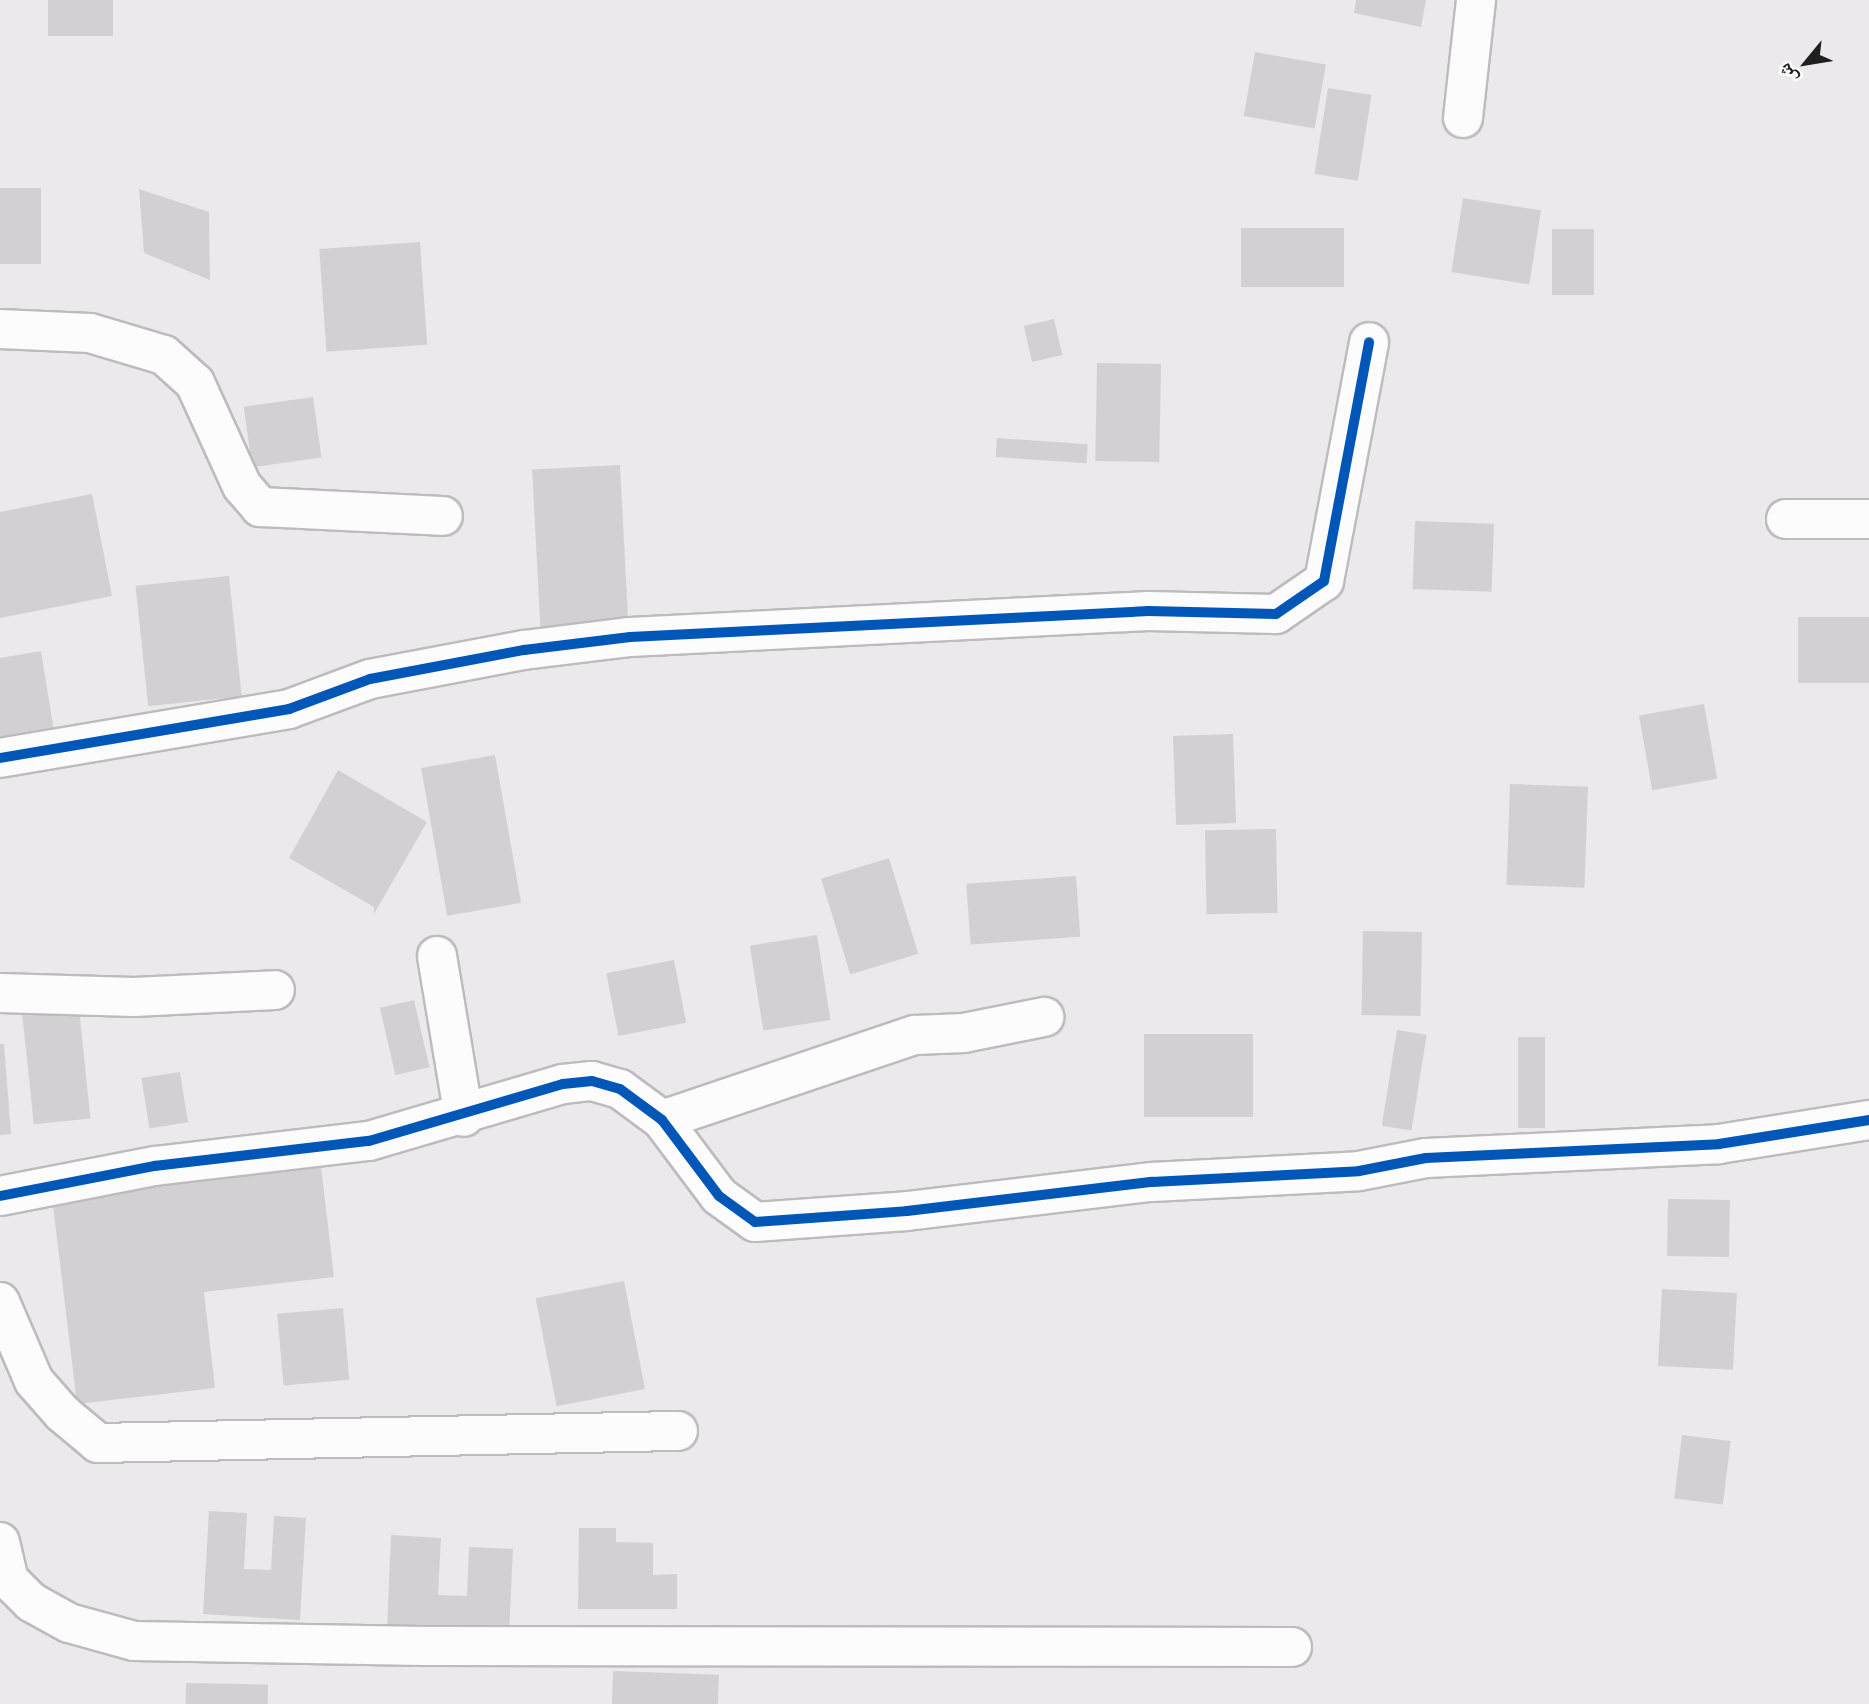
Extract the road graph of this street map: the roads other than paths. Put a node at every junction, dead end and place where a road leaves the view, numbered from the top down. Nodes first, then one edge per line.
1 (1476, 0) edge
2 (1463, 118) dead end
3 (0, 329) edge
4 (1369, 342) dead end
5 (443, 516) dead end
6 (1786, 519) dead end
7 (1869, 519) edge
8 (0, 758) edge
9 (437, 956) dead end
10 (275, 990) dead end
11 (0, 993) edge
12 (1044, 1017) dead end
13 (464, 1116) junction
14 (662, 1120) junction
15 (1869, 1120) edge
16 (0, 1196) edge
17 (0, 1301) edge
18 (678, 1431) dead end
19 (1, 1551) edge
20 (1292, 1647) dead end

1 - 2 street
3 - 5 street
4 - 8 street
6 - 7 street
9 - 13 street
10 - 11 street
12 - 14 street
13 - 14 street
13 - 16 street
14 - 15 street
17 - 18 street
19 - 20 street

